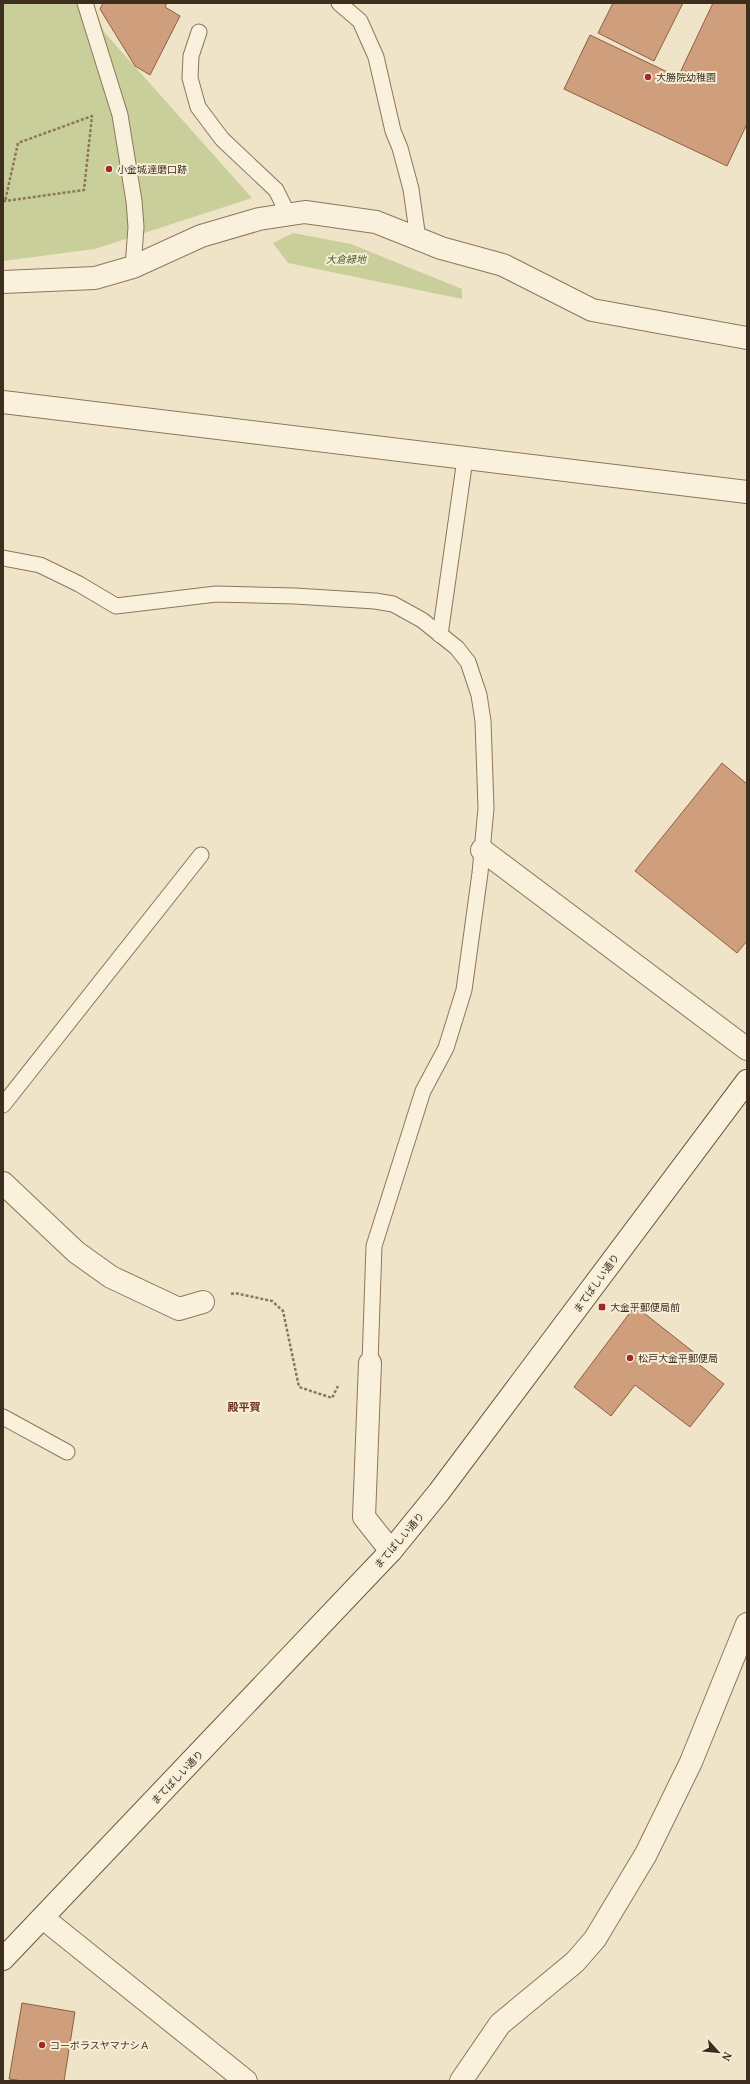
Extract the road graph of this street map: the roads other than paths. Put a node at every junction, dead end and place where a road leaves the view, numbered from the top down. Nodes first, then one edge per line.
1 (85, 3) edge
2 (339, 3) edge
3 (199, 32) dead end
4 (288, 214) junction
5 (418, 239) junction
6 (133, 267) junction
7 (3, 282) edge
8 (747, 338) edge
9 (3, 402) edge
10 (465, 459) junction
11 (747, 492) edge
12 (3, 558) edge
13 (440, 635) junction
14 (482, 850) junction
15 (201, 855) dead end
16 (747, 1049) edge
17 (747, 1081) edge
18 (3, 1105) edge
19 (3, 1183) edge
20 (203, 1302) road end
21 (370, 1363) joint
22 (3, 1417) edge
23 (67, 1452) dead end
24 (391, 1551) junction
25 (747, 1624) edge
26 (43, 1918) junction
27 (3, 1959) edge
28 (246, 2081) edge
29 (461, 2081) edge

1 - 6 lane
2 - 5 lane
3 - 4 lane
4 - 5 street
4 - 6 street
5 - 8 street
6 - 7 street
9 - 10 street
10 - 11 street
10 - 13 lane
12 - 13 lane
13 - 14 lane
14 - 16 street
14 - 21 lane
15 - 18 lane
17 - 24 street, まてばしい通り
19 - 20 street
21 - 24 street
22 - 23 lane
24 - 26 street, まてばしい通り
25 - 29 street
26 - 27 street, まてばしい通り
26 - 28 street

